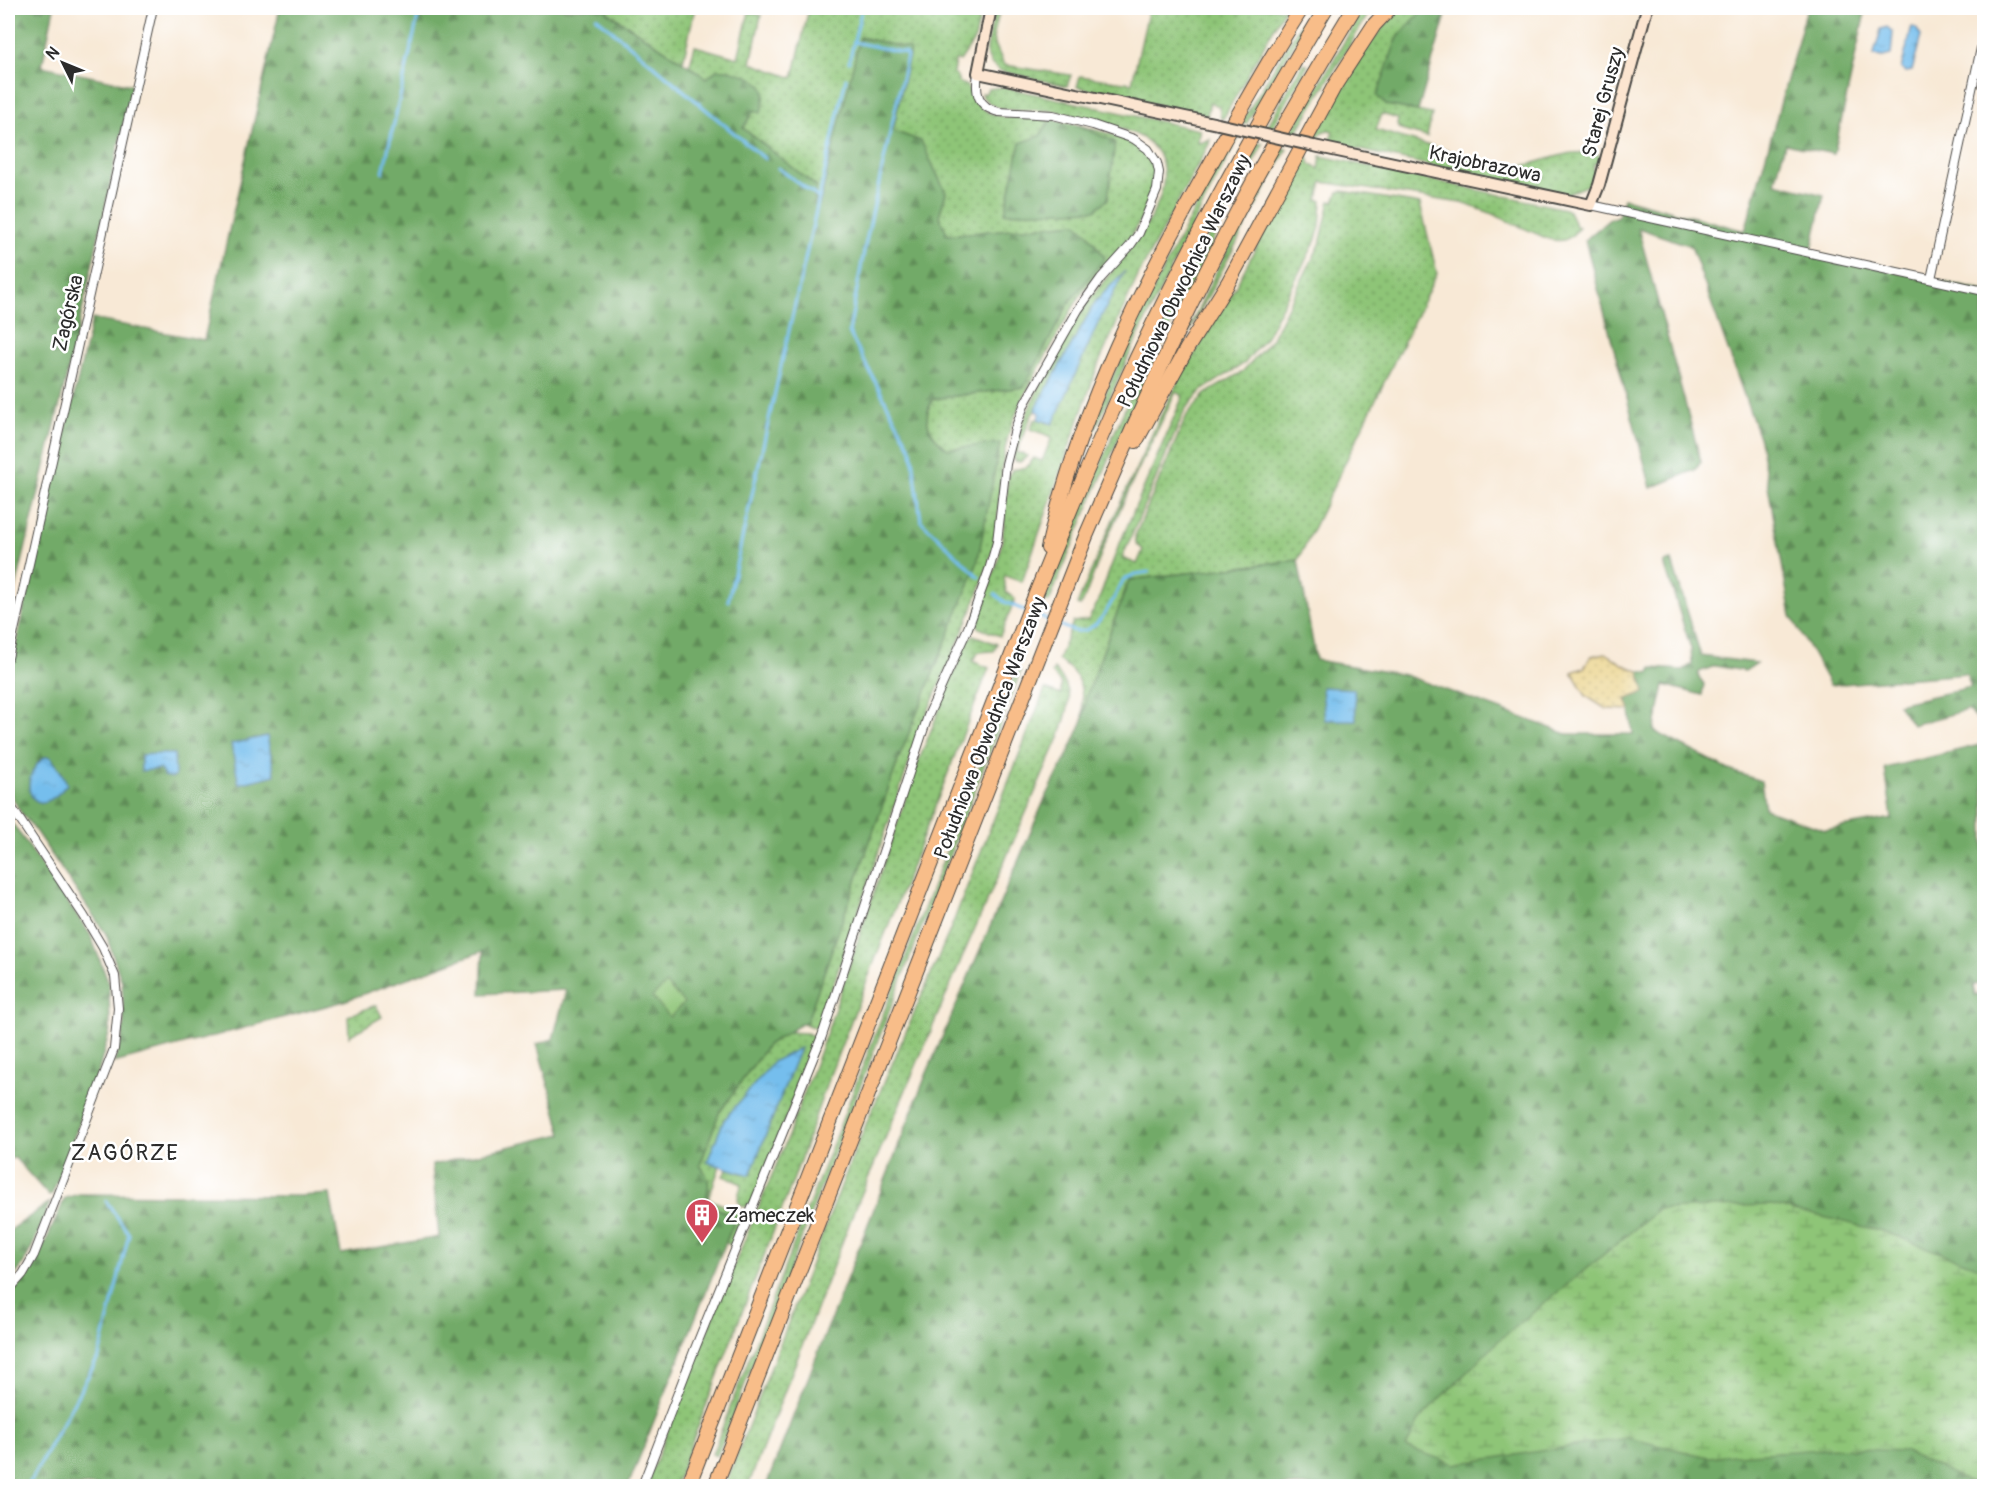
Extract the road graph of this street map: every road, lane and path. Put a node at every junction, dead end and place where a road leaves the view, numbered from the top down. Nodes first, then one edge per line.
1 (153, 8) edge
2 (992, 8) edge
3 (1295, 8) edge
4 (1302, 8) edge
5 (1326, 8) edge
6 (1354, 8) edge
7 (1379, 8) edge
8 (1390, 8) edge
9 (1647, 8) edge
10 (1984, 34) edge
11 (1283, 37) junction
12 (978, 73) junction
13 (1315, 120) junction
14 (1591, 206) junction
15 (1931, 279) junction
16 (1984, 291) edge
17 (1086, 536) junction
18 (1038, 588) junction
19 (8, 658) edge
20 (8, 802) edge
21 (8, 1291) edge
22 (642, 1486) edge
23 (688, 1486) edge
24 (715, 1486) edge

1 - 19 street, Zagórska
2 - 12 street
3 - 11 highway
4 - 11 highway
5 - 18 highway, Południowa Obwodnica Warszawy
6 - 17 highway, Południowa Obwodnica Warszawy
7 - 13 highway
8 - 13 highway
9 - 14 street, Starej Gruszy
10 - 15 street
11 - 18 highway
12 - 14 street, Krajobrazowa, bridge
12 - 22 street
13 - 17 highway
14 - 15 street, Krajobrazowa
15 - 16 street, Krajobrazowa
17 - 24 highway, Południowa Obwodnica Warszawy
18 - 23 highway, Południowa Obwodnica Warszawy
20 - 21 street

